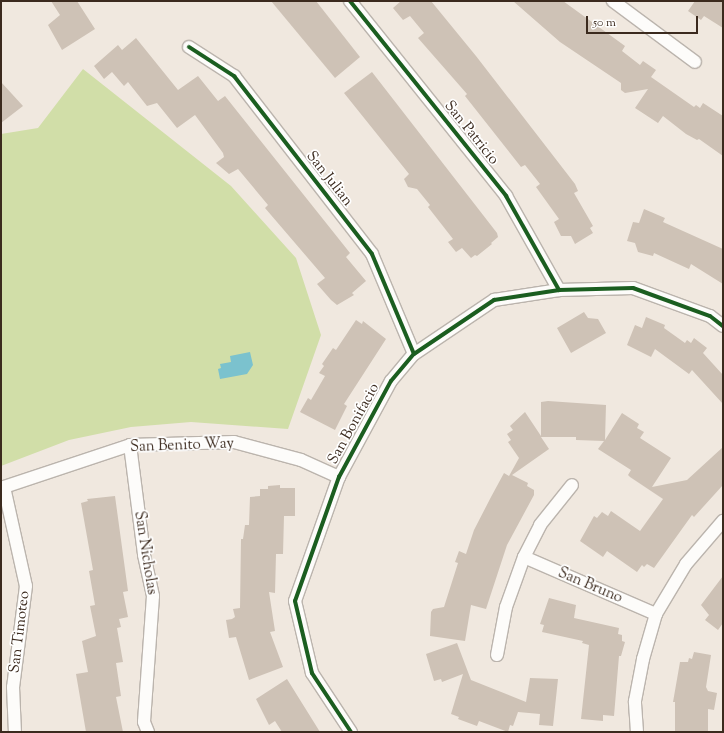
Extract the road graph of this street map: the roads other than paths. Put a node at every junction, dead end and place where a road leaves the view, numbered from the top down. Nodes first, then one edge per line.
1 (350, 1) edge
2 (613, 1) edge
3 (189, 47) dead end
4 (695, 62) dead end
5 (559, 290) junction
6 (723, 326) edge
7 (414, 354) junction
8 (130, 445) junction
9 (339, 477) junction
10 (572, 485) dead end
11 (2, 488) edge
12 (723, 521) edge
13 (524, 557) junction
14 (656, 614) junction
15 (497, 655) dead end
16 (15, 732) edge
17 (148, 732) edge
18 (351, 732) edge
19 (637, 732) edge

1 - 5 street, San Patricio
2 - 4 street
3 - 7 street, San Julian
5 - 6 street, San Bonifacio
5 - 7 street, San Bonifacio
7 - 9 street, San Bonifacio
8 - 9 street, San Benito Way
8 - 11 street, San Benito Way
8 - 17 street, San Nicholas
9 - 18 street, San Bonifacio
10 - 13 street
11 - 16 street, San Timoteo
12 - 14 street
13 - 14 street, San Bruno
13 - 15 street
14 - 19 street

